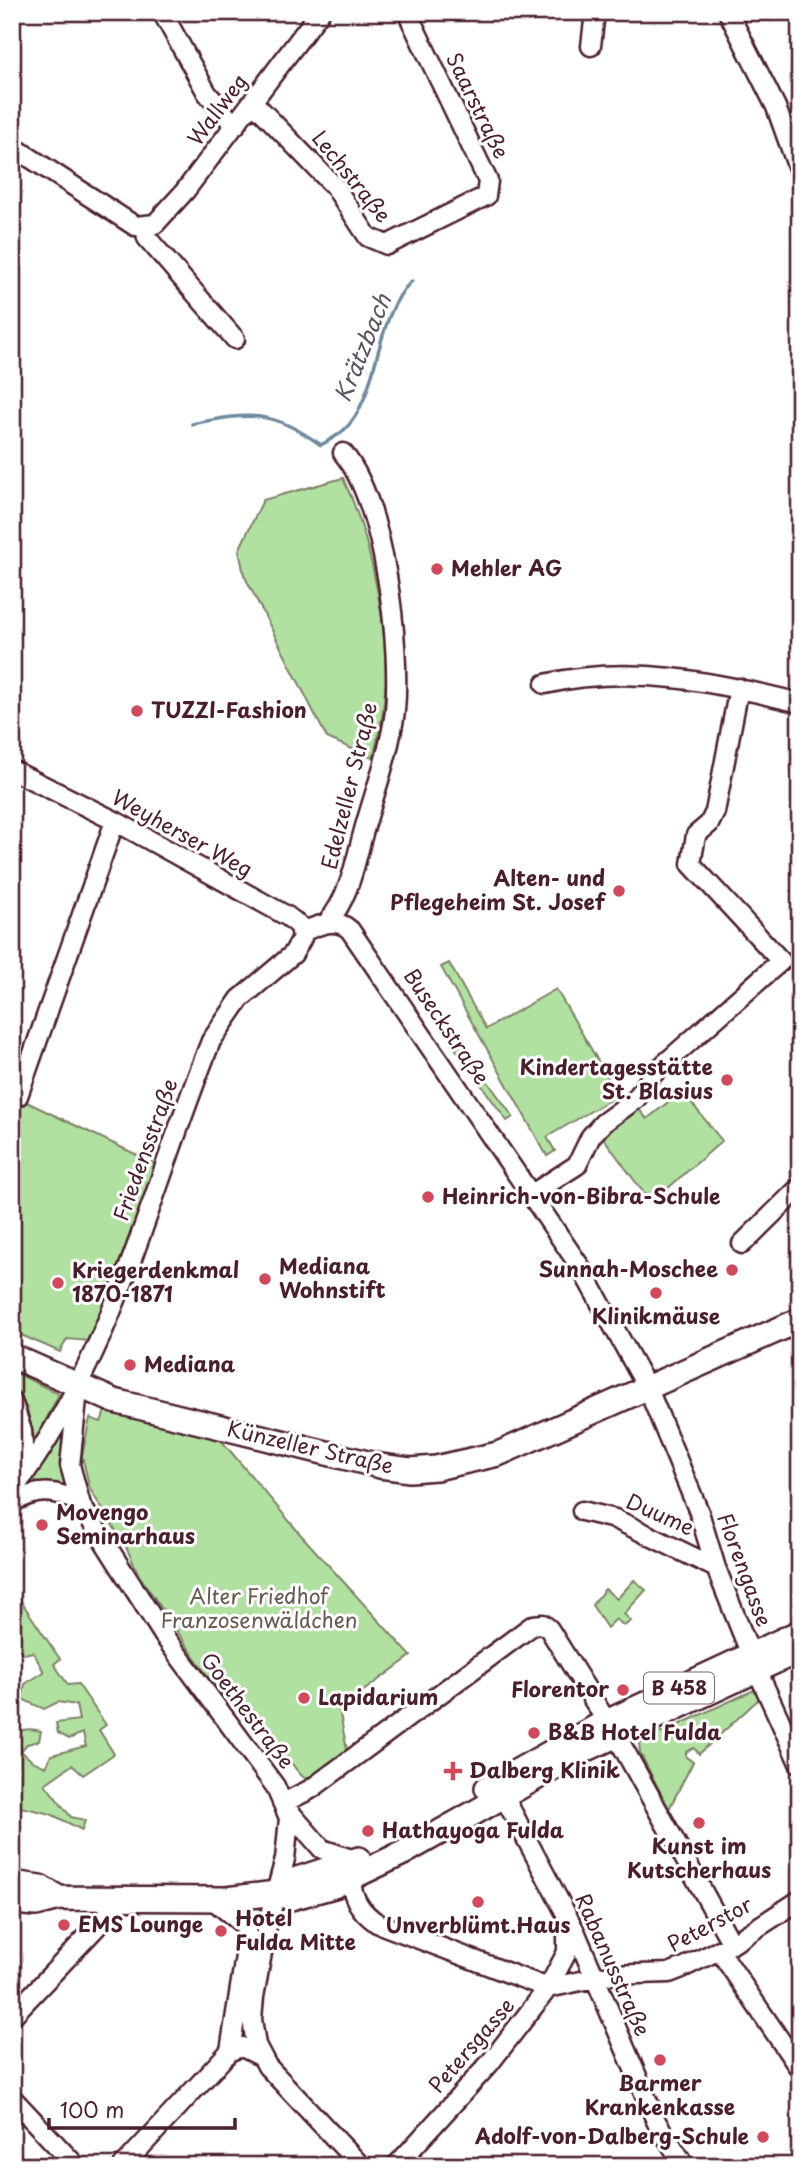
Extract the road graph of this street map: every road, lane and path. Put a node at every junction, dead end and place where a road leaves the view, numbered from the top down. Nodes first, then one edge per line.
1 (162, 12) edge
2 (320, 12) edge
3 (407, 12) edge
4 (591, 12) edge
5 (728, 12) edge
6 (591, 46) dead end
7 (253, 102) junction
8 (236, 126) junction
9 (12, 146) edge
10 (800, 174) edge
11 (488, 181) joint
12 (145, 228) junction
13 (235, 339) dead end
14 (343, 453) dead end
15 (545, 684) dead end
16 (739, 688) junction
17 (800, 703) edge
18 (12, 770) edge
19 (115, 821) junction
20 (327, 923) junction
21 (302, 932) junction
22 (18, 1096) dead end
23 (800, 1187) edge
24 (532, 1194) junction
25 (742, 1244) dead end
26 (800, 1320) edge
27 (12, 1356) edge
28 (78, 1386) junction
29 (648, 1389) junction
30 (12, 1401) edge
31 (25, 1474) junction
32 (12, 1491) edge
33 (12, 1503) edge
34 (81, 1505) junction
35 (582, 1511) dead end
36 (716, 1568) junction
37 (800, 1632) edge
38 (800, 1650) edge
39 (754, 1662) junction
40 (611, 1729) junction
41 (800, 1765) edge
42 (500, 1789) junction
43 (283, 1803) junction
44 (353, 1870) junction
45 (12, 1883) edge
46 (276, 1893) junction
47 (59, 1898) junction
48 (212, 1899) junction
49 (122, 1900) junction
50 (800, 1900) edge
51 (12, 1902) edge
52 (568, 1919) junction
53 (726, 1947) junction
54 (594, 1979) junction
55 (548, 1988) junction
56 (12, 2016) edge
57 (230, 2051) junction
58 (260, 2056) junction
59 (798, 2064) edge
60 (12, 2098) edge
61 (76, 2166) edge
62 (123, 2166) edge
63 (361, 2166) edge
64 (396, 2166) edge
65 (685, 2166) edge

1 - 8 street
2 - 7 street, Wallweg
3 - 11 street, Saarstraße
4 - 6 street
5 - 10 street
7 - 8 street, Wallweg
7 - 11 street, Lechstraße
8 - 12 street, Wallweg
9 - 12 street
12 - 13 street
14 - 20 street, Edelzeller Straße
15 - 16 street
16 - 17 street
16 - 24 street
18 - 19 street, Weyherser Weg
19 - 21 street, Weyherser Weg
19 - 22 street
20 - 21 street
20 - 24 street, Buseckstraße
21 - 28 street, Friedensstraße
23 - 25 street
24 - 29 street, Buseckstraße
26 - 29 main road, Künzeller Straße
27 - 28 main road, Künzeller Straße
28 - 29 main road, Künzeller Straße
28 - 31 street, Friedensstraße
28 - 34 street, Goethestraße
29 - 36 street, Florengasse
30 - 31 street
31 - 32 street, Friedensstraße
33 - 34 street
34 - 43 street, Goethestraße
35 - 36 street, Duume
36 - 39 street, Florengasse
37 - 39 main road, B 458
38 - 39 main road, B 458
39 - 40 main road, B 458
39 - 41 street, Florengasse
40 - 42 main road, B 458
40 - 43 street
40 - 53 street
42 - 44 main road, B 458
42 - 52 street, Rabanusstraße
43 - 44 street, Goethestraße
43 - 46 street, Goethestraße
44 - 46 main road, B 458
44 - 55 street
45 - 47 main road, B 458
46 - 48 main road, B 458
46 - 58 street, Goethestraße
47 - 49 main road, B 458
47 - 51 main road, B 458
48 - 49 main road, B 458
48 - 57 street
49 - 56 street
50 - 53 street, Peterstor
52 - 54 street, Rabanusstraße
52 - 55 street, Petersgasse
53 - 54 street, Peterstor
53 - 59 street
54 - 55 street
54 - 65 street, Rabanusstraße
55 - 64 street, Petersgasse
57 - 58 street
57 - 62 street
58 - 63 street
60 - 61 street

